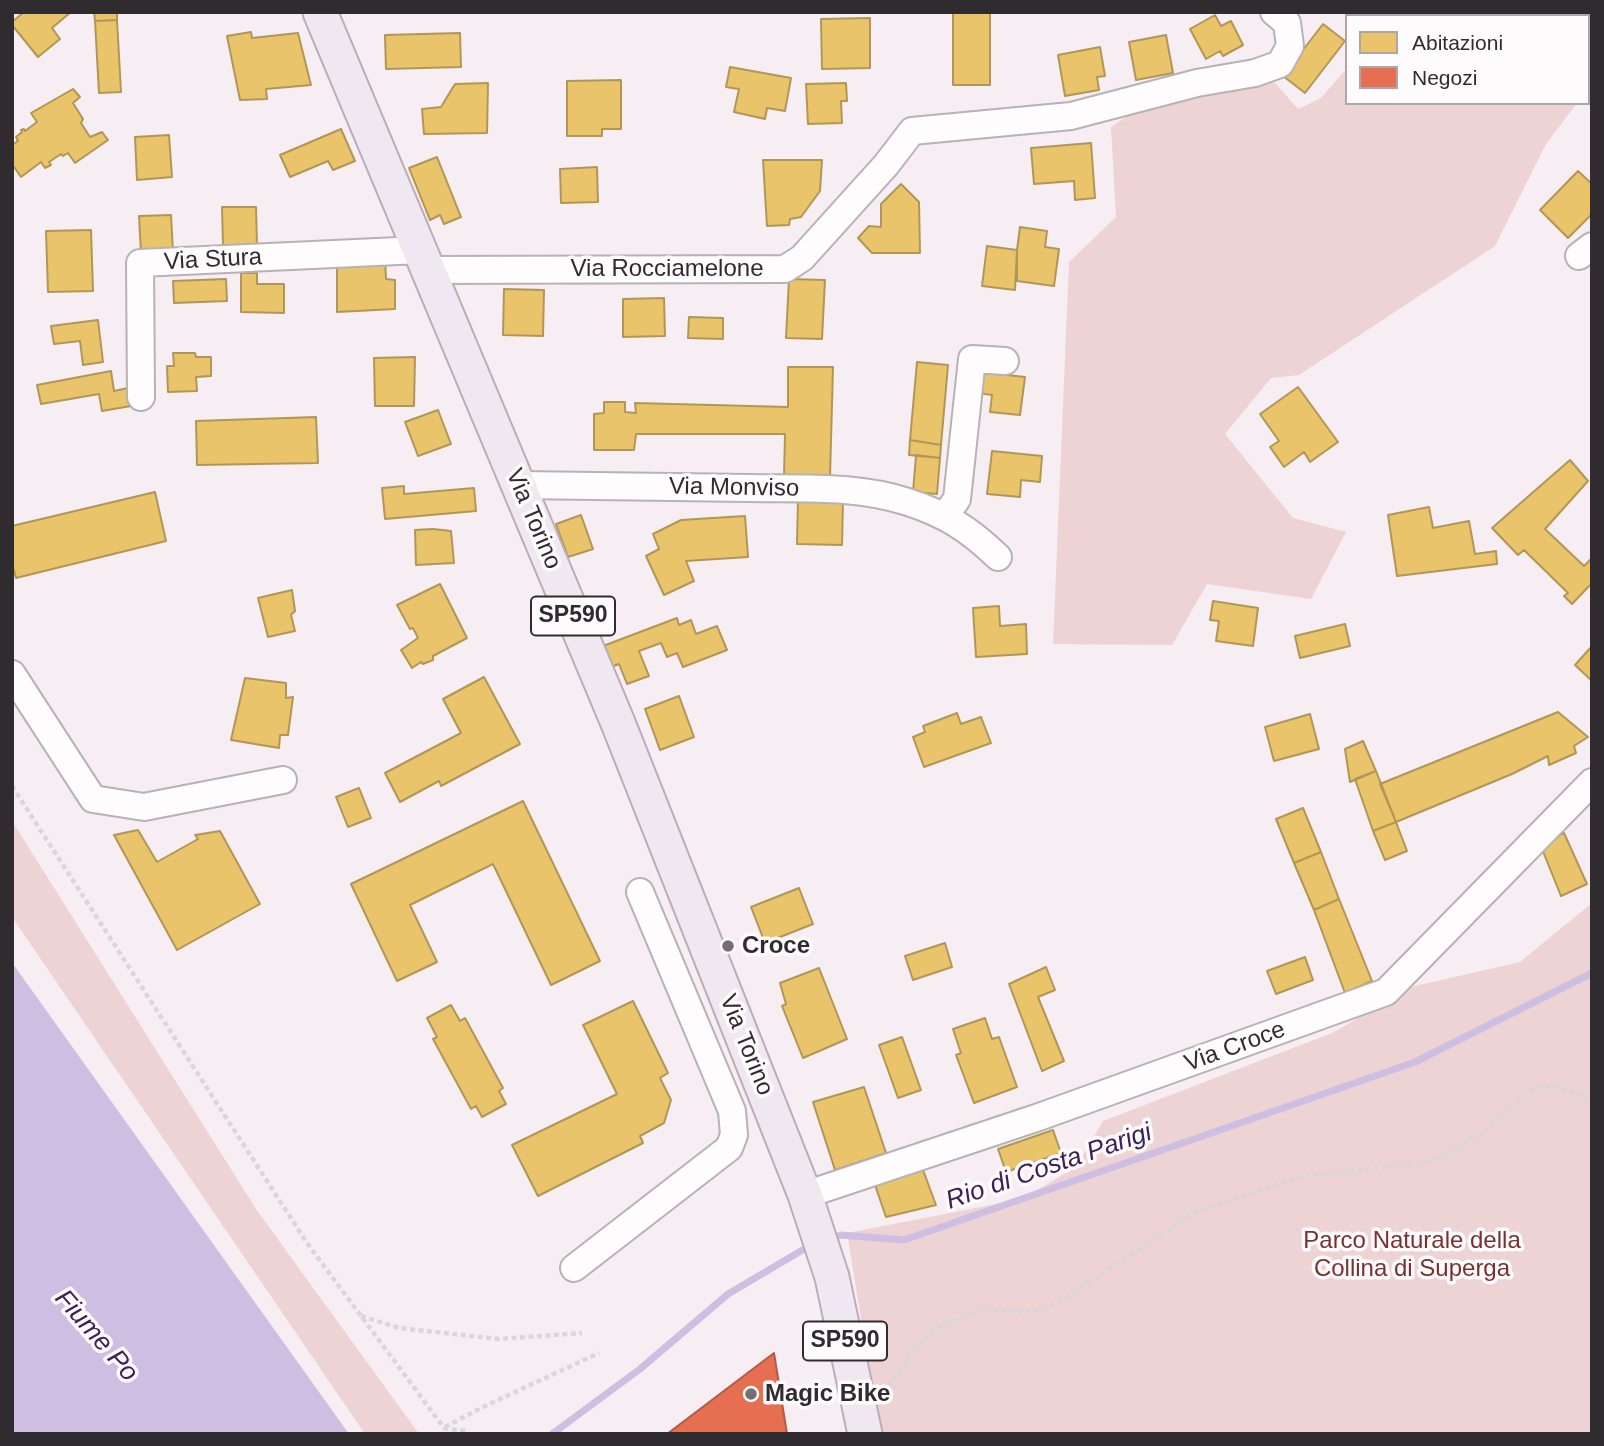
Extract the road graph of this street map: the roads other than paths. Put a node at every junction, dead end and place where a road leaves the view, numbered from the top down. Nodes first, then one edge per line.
1 (320, 12) edge
2 (1274, 12) edge
3 (424, 260) junction
4 (1005, 361) dead end
5 (141, 397) dead end
6 (519, 485) junction
7 (945, 516) junction
8 (998, 557) dead end
9 (12, 674) edge
10 (283, 780) dead end
11 (1592, 782) edge
12 (640, 892) dead end
13 (712, 961) junction
14 (676, 977) junction
15 (815, 1223) junction
16 (574, 1268) dead end
17 (863, 1424) edge

1 - 3 main road, Via Torino / SP590
2 - 3 street, Via Rocciamelone
3 - 5 street, Via Stura
3 - 6 main road, Via Torino / SP590
4 - 7 street
6 - 7 street, Via Monviso
6 - 13 main road, Via Torino / SP590
7 - 8 street, Via Monviso
9 - 10 street
11 - 15 street, Via Croce
12 - 14 street
13 - 14 street
13 - 15 main road, Via Torino / SP590
14 - 16 street
15 - 17 main road, SP590

